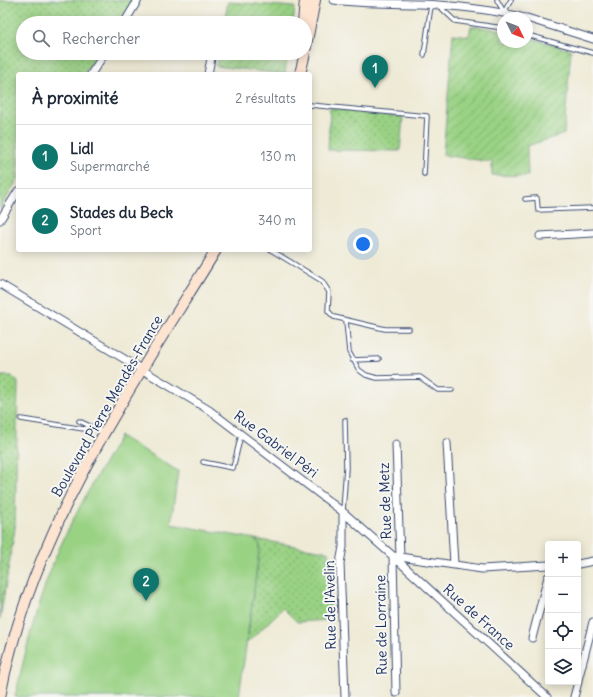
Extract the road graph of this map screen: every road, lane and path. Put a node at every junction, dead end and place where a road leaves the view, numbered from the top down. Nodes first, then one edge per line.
1 (138, 0) edge
2 (305, 0) edge
3 (315, 0) edge
4 (334, 0) edge
5 (497, 0) edge
6 (512, 0) edge
7 (431, 4) edge
8 (504, 12) junction
9 (130, 16) edge
10 (304, 16) edge
11 (312, 16) edge
12 (533, 20) edge
13 (497, 27) edge
14 (533, 37) edge
15 (593, 39) edge
16 (424, 54) dead end
17 (593, 54) edge
18 (100, 60) edge
19 (211, 60) edge
20 (300, 60) edge
21 (303, 60) edge
22 (92, 72) edge
23 (208, 72) edge
24 (299, 72) edge
25 (300, 72) edge
26 (312, 104) edge
27 (424, 174) dead end
28 (16, 194) edge
29 (525, 199) dead end
30 (593, 208) edge
31 (0, 220) edge
32 (593, 233) edge
33 (540, 236) dead end
34 (215, 252) edge
35 (274, 252) edge
36 (0, 284) edge
37 (346, 321) junction
38 (409, 329) dead end
39 (379, 359) dead end
40 (352, 360) junction
41 (143, 369) junction
42 (452, 390) dead end
43 (21, 419) dead end
44 (345, 420) dead end
45 (79, 421) dead end
46 (92, 427) junction
47 (104, 433) junction
48 (241, 434) junction
49 (448, 443) dead end
50 (396, 444) dead end
51 (203, 462) dead end
52 (343, 512) junction
53 (396, 556) junction
54 (593, 561) edge
55 (581, 563) edge
56 (454, 564) junction
57 (545, 565) edge
58 (548, 577) edge
59 (593, 622) edge
60 (532, 638) dead end
61 (590, 646) edge
62 (581, 672) edge
63 (577, 685) edge
64 (396, 693) dead end
65 (0, 697) edge
66 (345, 697) edge
67 (547, 697) edge
68 (574, 697) edge

1 - 9 street
2 - 10 street
3 - 11 street
4 - 7 street
5 - 8 lane
6 - 8 lane
7 - 8 street
7 - 13 lane
7 - 16 lane
12 - 15 street
14 - 17 lane
18 - 22 street
19 - 23 street
20 - 24 street
21 - 25 street
26 - 27 lane
28 - 31 street
29 - 30 lane
32 - 33 street
34 - 41 street, Boulevard Pierre Mendès-France
35 - 37 lane
36 - 41 street, Rue Gabriel Péri
37 - 38 lane
37 - 40 lane
39 - 40 lane
40 - 42 lane
41 - 47 street, Boulevard Pierre Mendès-France
41 - 48 street, Rue Gabriel Péri
43 - 46 lane
44 - 52 lane
45 - 46 lane
46 - 47 lane
47 - 65 street, Boulevard Pierre Mendès-France
48 - 51 lane
48 - 52 street, Rue Gabriel Péri
49 - 56 street
50 - 53 street, Rue de Metz
52 - 53 street, Rue Gabriel Péri
52 - 66 street, Rue de l'Avelin
53 - 56 street
53 - 64 street, Rue de Lorraine
53 - 67 street, Rue de France
54 - 55 street
56 - 57 street
58 - 60 street
59 - 61 street
61 - 62 street
63 - 68 street

